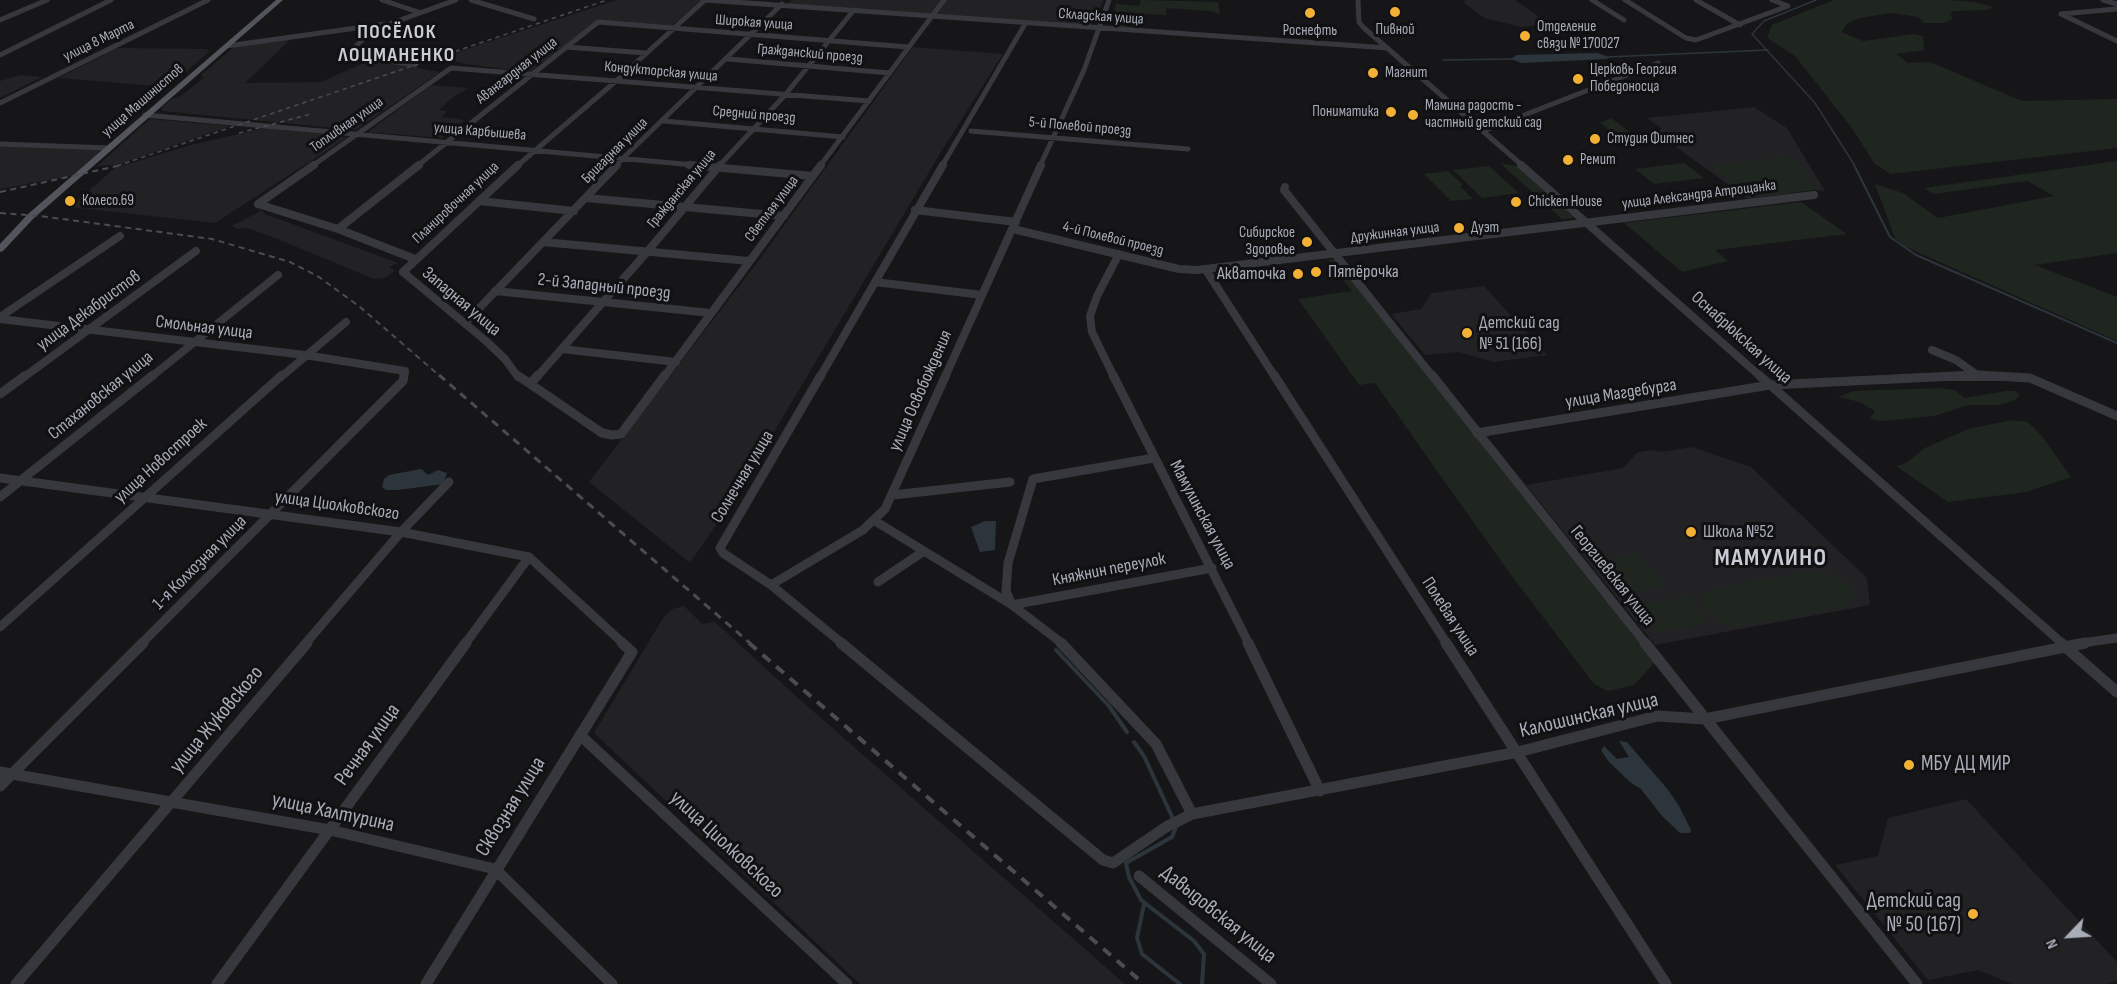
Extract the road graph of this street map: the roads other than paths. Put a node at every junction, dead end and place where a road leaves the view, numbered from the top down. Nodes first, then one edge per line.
1 (47, 0) edge
2 (111, 0) edge
3 (208, 0) edge
4 (280, 0) edge
5 (382, 0) edge
6 (456, 0) edge
7 (471, 0) edge
8 (705, 0) edge
9 (786, 0) edge
10 (944, 0) edge
11 (1108, 0) edge
12 (1358, 0) edge
13 (1592, 0) edge
14 (1625, 0) edge
15 (1696, 0) edge
16 (1772, 0) edge
17 (2103, 0) edge
18 (2117, 4) edge
19 (780, 6) junction
20 (2117, 9) edge
21 (854, 11) junction
22 (418, 12) junction
23 (932, 17) junction
24 (534, 19) dead end
25 (0, 20) edge
26 (1624, 20) dead end
27 (598, 22) joint
28 (392, 23) junction
29 (1025, 24) junction
30 (1740, 25) junction
31 (674, 28) junction
32 (1099, 29) junction
33 (752, 35) junction
34 (830, 40) junction
35 (2117, 41) edge
36 (227, 46) junction
37 (566, 47) junction
38 (908, 47) junction
39 (1389, 48) junction
40 (646, 53) junction
41 (0, 55) edge
42 (728, 59) junction
43 (1658, 63) dead end
44 (415, 65) dead end
45 (808, 65) junction
46 (451, 68) joint
47 (890, 73) junction
48 (532, 74) junction
49 (616, 81) junction
50 (699, 88) junction
51 (785, 95) junction
52 (869, 101) junction
53 (0, 103) edge
54 (146, 115) junction
55 (664, 121) junction
56 (754, 129) junction
57 (971, 131) dead end
58 (1484, 131) junction
59 (356, 135) junction
60 (843, 137) junction
61 (1054, 138) junction
62 (445, 142) junction
63 (0, 144) edge
64 (109, 148) junction
65 (1188, 149) dead end
66 (533, 151) junction
67 (623, 158) junction
68 (718, 167) junction
69 (813, 176) junction
70 (1285, 187) dead end
71 (1814, 195) dead end
72 (586, 198) junction
73 (479, 201) junction
74 (258, 204) joint
75 (684, 207) junction
76 (915, 210) junction
77 (574, 211) junction
78 (784, 216) junction
79 (1586, 223) junction
80 (1015, 225) junction
81 (338, 229) junction
82 (120, 236) dead end
83 (543, 242) junction
84 (0, 249) edge
85 (196, 251) dead end
86 (647, 252) junction
87 (1119, 254) junction
88 (1335, 254) junction
89 (415, 259) junction
90 (749, 261) junction
91 (1206, 270) junction
92 (278, 275) dead end
93 (875, 282) junction
94 (495, 291) junction
95 (982, 295) junction
96 (602, 303) junction
97 (711, 313) junction
98 (0, 318) edge
99 (345, 322) dead end
100 (465, 323) junction
101 (90, 329) junction
102 (194, 342) junction
103 (562, 349) junction
104 (1932, 350) dead end
105 (305, 355) junction
106 (676, 362) junction
107 (405, 371) joint
108 (1977, 375) junction
109 (530, 384) junction
110 (1770, 385) junction
111 (0, 394) edge
112 (2117, 416) edge
113 (1477, 433) junction
114 (621, 434) joint
115 (1154, 458) junction
116 (0, 478) edge
117 (21, 481) junction
118 (448, 482) dead end
119 (1010, 482) dead end
120 (892, 495) junction
121 (0, 497) edge
122 (146, 497) junction
123 (272, 515) junction
124 (875, 521) junction
125 (401, 532) junction
126 (924, 551) junction
127 (529, 557) junction
128 (1212, 568) junction
129 (878, 582) dead end
130 (771, 585) junction
131 (1012, 605) junction
132 (0, 627) edge
133 (2117, 638) edge
134 (2064, 646) junction
135 (2117, 692) edge
136 (1705, 719) junction
137 (580, 735) junction
138 (1518, 752) junction
139 (0, 772) edge
140 (13, 773) junction
141 (0, 786) edge
142 (1320, 791) junction
143 (172, 802) junction
144 (1192, 814) junction
145 (1166, 827) joint
146 (330, 830) junction
147 (495, 869) junction
148 (1139, 876) dead end
149 (16, 984) edge
150 (218, 984) edge
151 (426, 984) edge
152 (612, 984) edge
153 (847, 984) edge
154 (1271, 984) edge
155 (1666, 984) edge
156 (1917, 984) edge

1 - 25 street
2 - 41 street
3 - 53 street, улица 8 Марта
4 - 36 main road, улица Машинистов
5 - 22 street
6 - 22 street
7 - 24 street
8 - 19 street, Складская улица
8 - 31 street, Планировочная улица
9 - 19 street, Бригадная улица
10 - 23 street, Светлая улица
11 - 32 street, улица Освобождения
12 - 39 street, Оснабрюкская улица
13 - 26 street
14 - 30 street
15 - 30 street
16 - 30 street
17 - 18 street
19 - 21 street, Складская улица
19 - 33 street, Бригадная улица
20 - 35 street
21 - 23 street, Складская улица
21 - 34 street, Гражданская улица
22 - 28 street
23 - 29 street, Складская улица
23 - 38 street, Светлая улица
27 - 31 street, Широкая улица
27 - 37 street, Авангардная улица
28 - 36 street
28 - 44 street
29 - 32 street, Складская улица
29 - 76 street, Солнечная улица
31 - 33 street, Широкая улица
31 - 40 street, Планировочная улица
32 - 39 street, Складская улица
32 - 61 street, улица Освобождения
33 - 34 street, Широкая улица
33 - 42 street, Бригадная улица
34 - 38 street, Широкая улица
34 - 45 street, Гражданская улица
36 - 54 main road, улица Машинистов
37 - 40 street
37 - 48 street, Авангардная улица
38 - 47 street, Светлая улица
39 - 58 street, Оснабрюкская улица
40 - 49 street, Планировочная улица
42 - 45 street, Гражданский проезд
42 - 50 street, Бригадная улица
43 - 58 street
45 - 47 street, Гражданский проезд
45 - 51 street, Гражданская улица
46 - 48 street, Кондукторская улица
46 - 59 street, Топливная улица
47 - 52 street, Светлая улица
48 - 49 street, Кондукторская улица
48 - 62 street, Авангардная улица
49 - 50 street, Кондукторская улица
49 - 66 street, Планировочная улица
50 - 51 street, Кондукторская улица
50 - 55 street, Бригадная улица
51 - 52 street, Кондукторская улица
51 - 56 street, Гражданская улица
52 - 60 street, Светлая улица
54 - 59 street, улица Карбышева
54 - 64 main road, улица Машинистов
55 - 56 street, Средний проезд
55 - 67 street, Бригадная улица
56 - 60 street, Средний проезд
56 - 68 street, Гражданская улица
57 - 61 street, 5-й Полевой проезд
58 - 79 street, Оснабрюкская улица
59 - 62 street, улица Карбышева
59 - 74 street, Топливная улица
60 - 69 street, Светлая улица
61 - 65 street, 5-й Полевой проезд
61 - 80 street, улица Освобождения
62 - 66 street, улица Карбышева
62 - 81 street, Авангардная улица
63 - 64 street
64 - 84 main road, улица Машинистов
66 - 67 street, улица Карбышева
66 - 73 street, Планировочная улица
67 - 68 street, улица Карбышева
67 - 72 street, Бригадная улица
68 - 69 street, улица Карбышева
68 - 75 street, Гражданская улица
69 - 78 street, Светлая улица
70 - 88 street, Георгиевская улица
71 - 79 street, улица Александра Атрощанка
72 - 75 street
72 - 77 street, Бригадная улица
73 - 77 street
73 - 89 street, Планировочная улица
74 - 81 street, Западная улица
75 - 78 street
75 - 86 street, Гражданская улица
76 - 80 street
76 - 93 street, Солнечная улица
77 - 83 street, Бригадная улица
78 - 90 street, Светлая улица
79 - 88 street, Дружинная улица
79 - 110 street, Оснабрюкская улица
80 - 87 street, 4-й Полевой проезд
80 - 95 street, улица Освобождения
81 - 89 street, Западная улица
82 - 98 street
83 - 86 street
83 - 94 street, Бригадная улица
85 - 101 street, улица Декабристов
86 - 90 street
86 - 96 street, Гражданская улица
87 - 91 street, 4-й Полевой проезд
87 - 115 street, Мамулинская улица
88 - 91 street, Дружинная улица
88 - 113 street, Георгиевская улица
89 - 100 street, Западная улица
90 - 97 street, Светлая улица
91 - 138 street, Полевая улица
92 - 102 street, Стахановская улица
93 - 95 street
93 - 130 street, Солнечная улица
94 - 96 street, 2-й Западный проезд
94 - 100 street, Бригадная улица
95 - 120 street, улица Освобождения
96 - 97 street, 2-й Западный проезд
96 - 103 street, Гражданская улица
97 - 106 street, Светлая улица
98 - 101 street, Смольная улица
99 - 105 street, улица Новостроек
100 - 109 street, Западная улица
101 - 102 street, Смольная улица
101 - 111 street, улица Декабристов
102 - 105 street, Смольная улица
102 - 117 street, Стахановская улица
103 - 106 street
103 - 109 street, Гражданская улица
104 - 108 street
105 - 107 street, Смольная улица
105 - 122 street, улица Новостроек
106 - 114 street, Светлая улица
107 - 123 street, 1-я Колхозная улица
108 - 110 street, улица Магдебурга
108 - 112 street, улица Магдебурга
109 - 114 street, Западная улица
110 - 113 street, улица Магдебурга
110 - 134 street, Оснабрюкская улица
113 - 136 street, Георгиевская улица
115 - 128 street, Мамулинская улица
115 - 131 street
116 - 117 street, улица Циолковского
117 - 121 street, Стахановская улица
117 - 122 street, улица Циолковского
118 - 125 street, улица Жуковского
119 - 120 street
120 - 124 street, улица Освобождения
122 - 123 street, улица Циолковского
122 - 132 street, улица Новостроек
123 - 125 street, улица Циолковского
123 - 140 street, 1-я Колхозная улица
124 - 126 street
124 - 130 street
125 - 127 street, улица Циолковского
125 - 143 street, улица Жуковского
126 - 129 street
126 - 131 street
127 - 137 street, Сквозная улица
127 - 146 street, Речная улица
128 - 131 street, Княжнин переулок
128 - 142 street, Мамулинская улица
130 - 145 street, Солнечная улица
131 - 144 street
133 - 134 street, Калошинская улица
134 - 135 street, Оснабрюкская улица
134 - 136 street, Калошинская улица
136 - 138 street, Калошинская улица
136 - 156 street, Георгиевская улица
137 - 147 street, Сквозная улица
137 - 153 street, улица Циолковского
138 - 142 street, Калошинская улица
138 - 155 street, Полевая улица
139 - 140 street, улица Халтурина
140 - 141 street, 1-я Колхозная улица
140 - 143 street, улица Халтурина
142 - 144 street, Калошинская улица
143 - 146 street, улица Халтурина
143 - 149 street, улица Жуковского
144 - 145 street, Калошинская улица
146 - 147 street, улица Халтурина
146 - 150 street, Речная улица
147 - 151 street, Сквозная улица
147 - 152 street
148 - 154 street, Давыдовская улица

